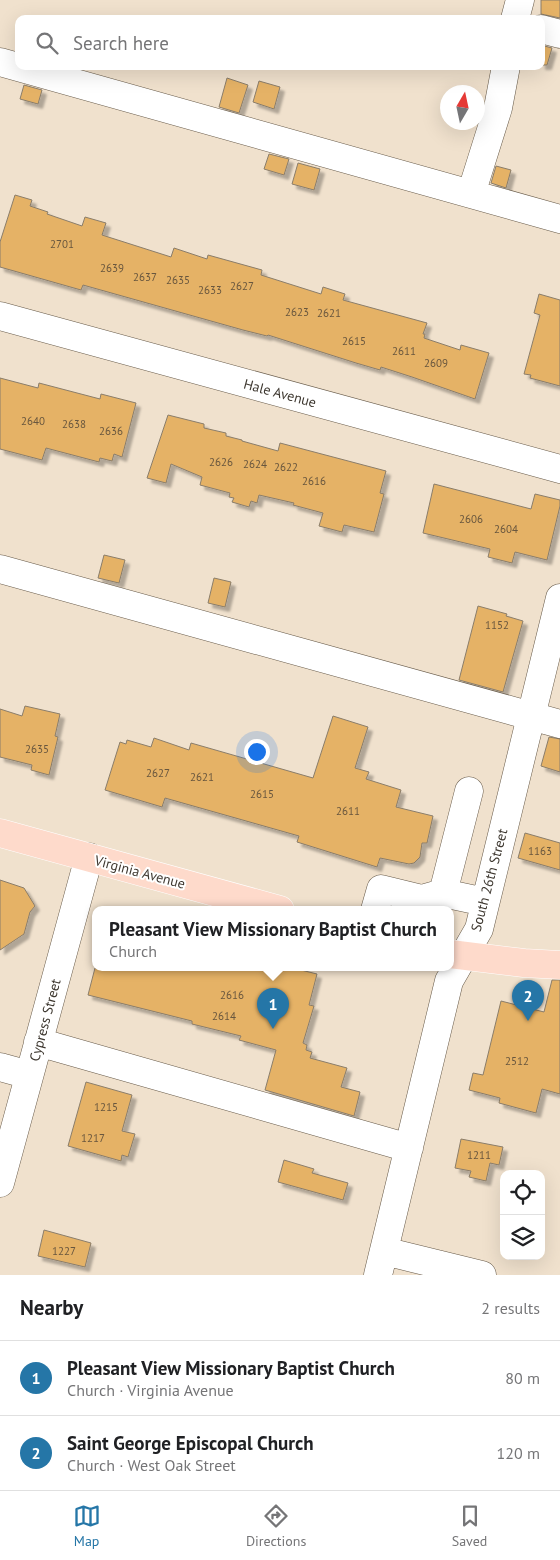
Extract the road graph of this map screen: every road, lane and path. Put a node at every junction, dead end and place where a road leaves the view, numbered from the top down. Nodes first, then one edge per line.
1 (520, 0) edge
2 (516, 15) edge
3 (545, 30) edge
4 (560, 34) edge
5 (0, 62) edge
6 (15, 66) edge
7 (29, 70) edge
8 (505, 70) edge
9 (471, 194) junction
10 (560, 219) edge
11 (0, 316) edge
12 (560, 469) edge
13 (0, 569) edge
14 (560, 598) edge
15 (531, 716) junction
16 (560, 724) edge
17 (505, 824) junction
18 (0, 833) edge
19 (89, 858) junction
20 (439, 902) edge
21 (485, 902) junction
22 (265, 906) edge
23 (376, 906) edge
24 (458, 954) edge
25 (560, 965) edge
26 (454, 966) edge
27 (453, 971) edge
28 (38, 1042) junction
29 (0, 1067) edge
30 (30, 1075) junction
31 (409, 1148) junction
32 (0, 1183) edge
33 (381, 1263) edge
34 (482, 1275) edge

1 - 2 street
3 - 4 street
5 - 6 street
7 - 9 street
8 - 9 street
9 - 10 street
11 - 12 street, Hale Avenue
13 - 15 street
14 - 15 street, South 26th Street
15 - 16 street
15 - 17 street, South 26th Street
17 - 20 street
17 - 21 street, South 26th Street
18 - 19 main road, Virginia Avenue
19 - 22 main road, Virginia Avenue
19 - 28 street, Cypress Street
20 - 21 street
20 - 23 street
21 - 24 street, South 26th Street
24 - 25 main road
24 - 26 street, South 26th Street
27 - 31 street, South 26th Street
28 - 30 street, Cypress Street
28 - 31 street
29 - 30 street
30 - 32 street, Cypress Street
31 - 33 street, South 26th Street
33 - 34 street

